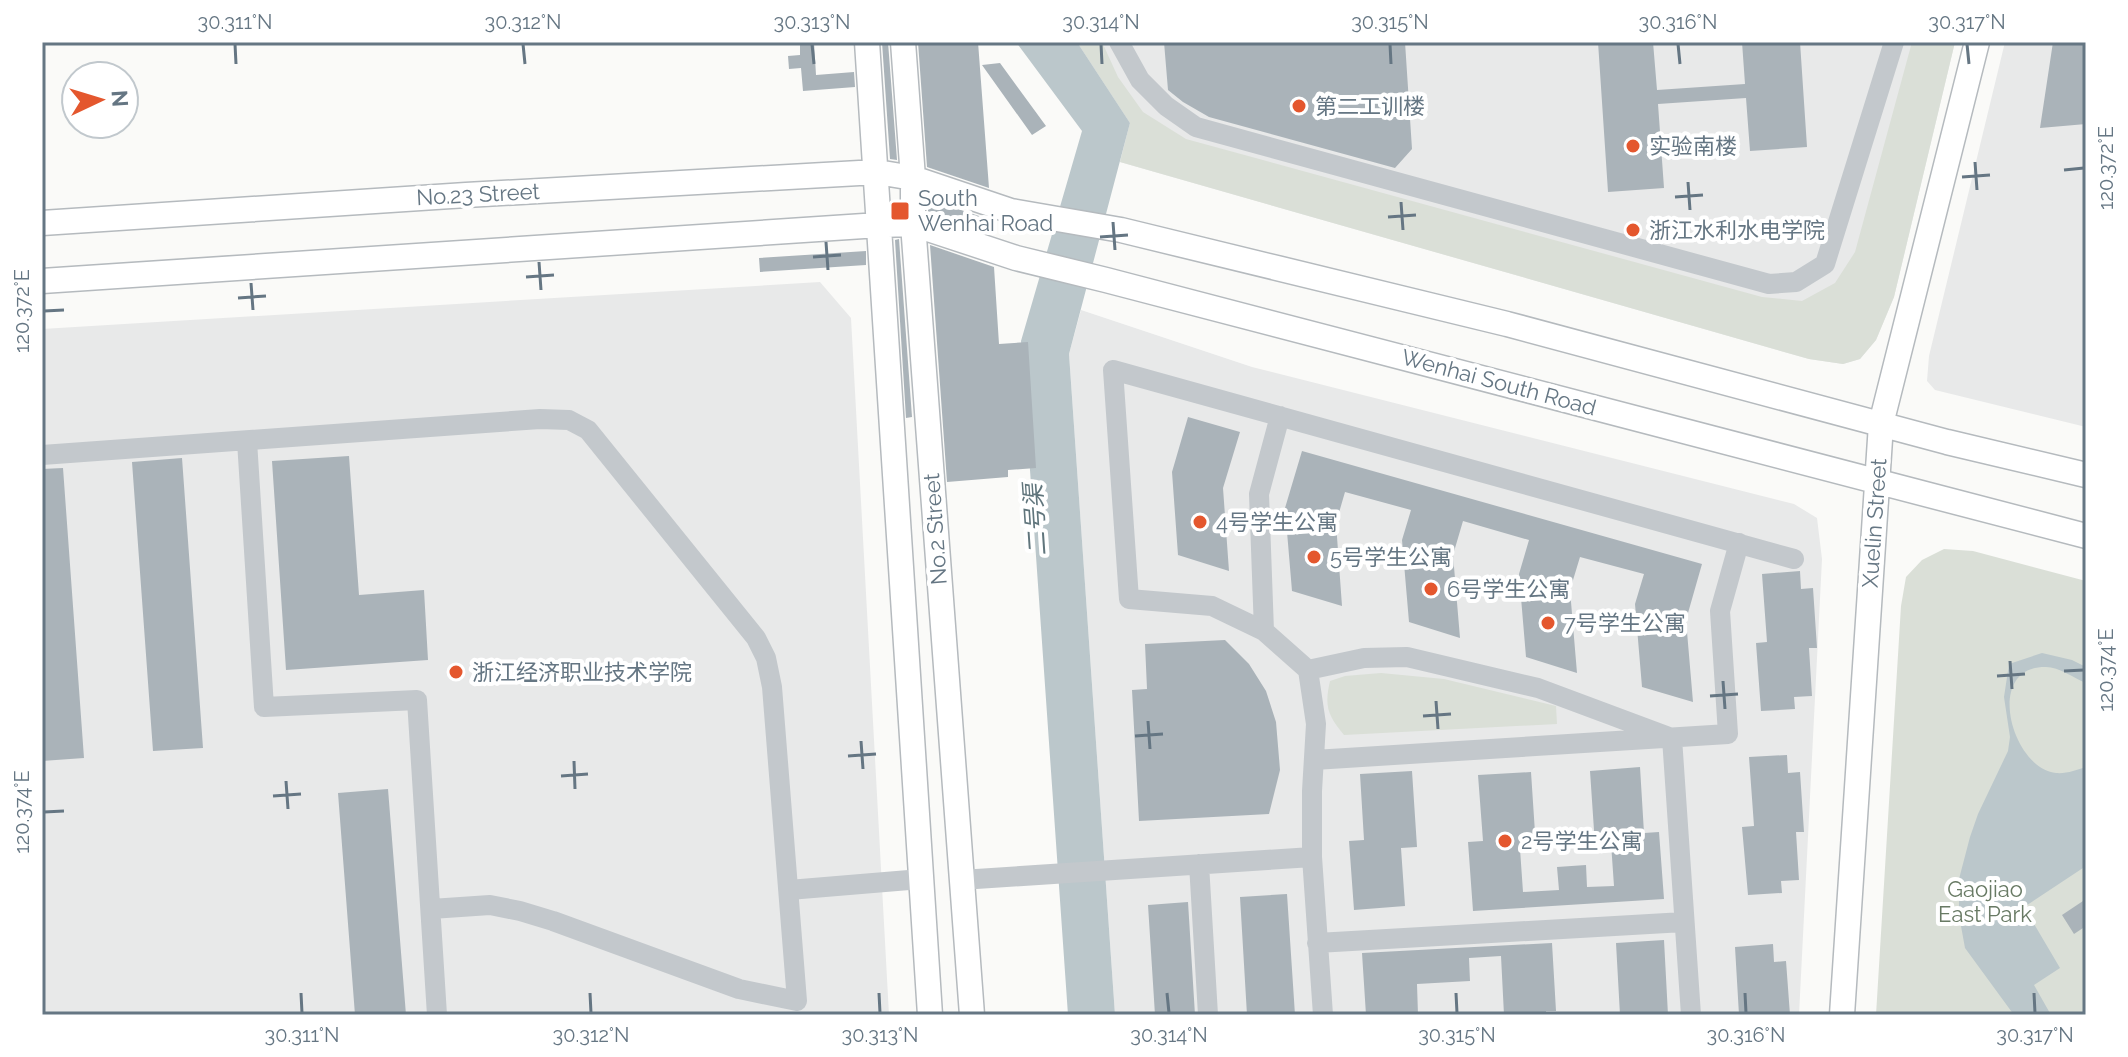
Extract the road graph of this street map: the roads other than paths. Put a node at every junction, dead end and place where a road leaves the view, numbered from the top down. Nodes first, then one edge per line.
1 (867, 42) edge
2 (903, 42) edge
3 (1119, 42) edge
4 (1894, 42) edge
5 (1977, 42) edge
6 (877, 172) junction
7 (913, 178) junction
8 (42, 223) edge
9 (913, 224) junction
10 (879, 225) junction
11 (42, 281) edge
12 (1280, 416) junction
13 (1881, 424) junction
14 (247, 441) junction
15 (42, 455) edge
16 (2086, 475) edge
17 (1877, 481) junction
18 (2086, 536) edge
19 (1739, 543) junction
20 (1794, 559) dead end
21 (1264, 631) junction
22 (1308, 670) junction
23 (1672, 738) junction
24 (1314, 760) junction
25 (1312, 857) junction
26 (1199, 864) junction
27 (921, 879) junction
28 (961, 880) junction
29 (789, 890) junction
30 (431, 909) junction
31 (1684, 922) junction
32 (1317, 943) junction
33 (437, 1015) edge
34 (930, 1015) edge
35 (972, 1015) edge
36 (1208, 1015) edge
37 (1323, 1015) edge
38 (1691, 1015) edge
39 (1842, 1015) edge

1 - 6 main road, No.2 Street
2 - 7 main road, No.2 Street
3 - 4 street
5 - 13 main road, Xuelin Street
6 - 7 main road, No.23 Street
6 - 8 main road, No.23 Street
6 - 10 main road, No.2 Street
7 - 9 main road, No.2 Street
7 - 13 main road
9 - 10 main road
9 - 17 main road, Wenhai South Road
9 - 28 main road, No.2 Street
10 - 11 main road
10 - 27 main road, No.2 Street
12 - 19 street
12 - 21 street
12 - 21 street
13 - 16 main road
13 - 17 main road, Xuelin Street
14 - 15 street
14 - 29 street
14 - 30 street
17 - 18 main road, Wenhai South Road
17 - 39 main road, Xuelin Street
19 - 20 street
19 - 23 street
21 - 22 street
22 - 23 street
22 - 24 street
23 - 24 street
23 - 31 street
24 - 25 street
25 - 26 street
25 - 32 street
26 - 28 street
26 - 36 street
27 - 29 street
27 - 34 main road, No.2 Street
28 - 35 main road, No.2 Street
29 - 30 street
30 - 33 street
31 - 32 street
31 - 38 street
32 - 37 street

